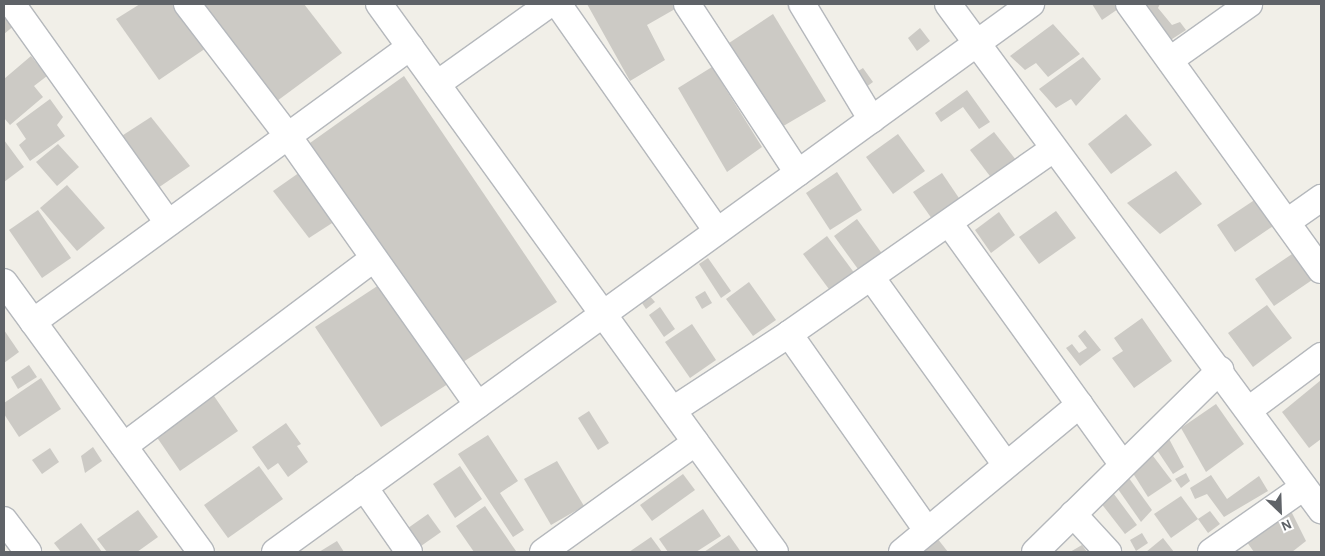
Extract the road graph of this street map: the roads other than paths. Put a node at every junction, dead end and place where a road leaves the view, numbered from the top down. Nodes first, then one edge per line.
1 (187, 4) edge
2 (379, 4) edge
3 (550, 4) edge
4 (558, 4) edge
5 (687, 4) edge
6 (802, 4) edge
7 (948, 4) edge
8 (1031, 4) edge
9 (1129, 4) edge
10 (1249, 4) edge
11 (24, 8) edge
12 (977, 45) junction
13 (410, 47) junction
14 (1170, 60) junction
15 (438, 84) junction
16 (872, 120) junction
17 (288, 136) junction
18 (1053, 149) junction
19 (798, 173) junction
20 (1321, 198) edge
21 (1286, 222) junction
22 (168, 223) junction
23 (949, 223) junction
24 (717, 231) junction
25 (373, 259) junction
26 (1321, 270) edge
27 (871, 277) junction
28 (4, 282) edge
29 (604, 314) junction
30 (33, 322) junction
31 (789, 334) junction
32 (1321, 356) edge
33 (1220, 370) junction
34 (1080, 404) junction
35 (478, 405) junction
36 (1250, 409) junction
37 (673, 410) junction
38 (696, 442) junction
39 (124, 446) junction
40 (1123, 464) junction
41 (1006, 465) junction
42 (364, 487) junction
43 (1304, 487) junction
44 (1321, 510) edge
45 (1073, 514) junction
46 (4, 520) edge
47 (927, 530) junction
48 (559, 548) edge
49 (28, 552) edge
50 (201, 552) edge
51 (275, 552) edge
52 (409, 552) edge
53 (775, 552) edge
54 (902, 552) edge
55 (1035, 552) edge
56 (1108, 552) edge
57 (1211, 552) edge

1 - 17 street
2 - 13 street
3 - 15 street
4 - 24 street
5 - 19 street
6 - 16 street
7 - 12 street
8 - 12 street
9 - 14 street
10 - 14 street
11 - 22 street
12 - 16 street
12 - 18 street
13 - 15 street
13 - 17 street
14 - 21 street
15 - 29 street
16 - 19 street
17 - 22 street
17 - 25 street
18 - 23 street
18 - 33 street
19 - 24 street
20 - 21 street
21 - 26 street
22 - 30 street
23 - 27 street
23 - 34 street
24 - 29 street
25 - 35 street
25 - 39 street
27 - 31 street
27 - 41 street
28 - 30 street
29 - 35 street
29 - 37 street
30 - 39 street
31 - 37 street
31 - 47 street
32 - 36 street
33 - 36 street
33 - 40 street
34 - 40 street
34 - 41 street
35 - 42 street
36 - 43 street
37 - 38 street
38 - 48 street
38 - 53 street
39 - 50 street
40 - 45 street
41 - 47 street
42 - 51 street
42 - 52 street
43 - 44 street
43 - 57 street
45 - 55 street
45 - 56 street
46 - 49 street
47 - 54 street

